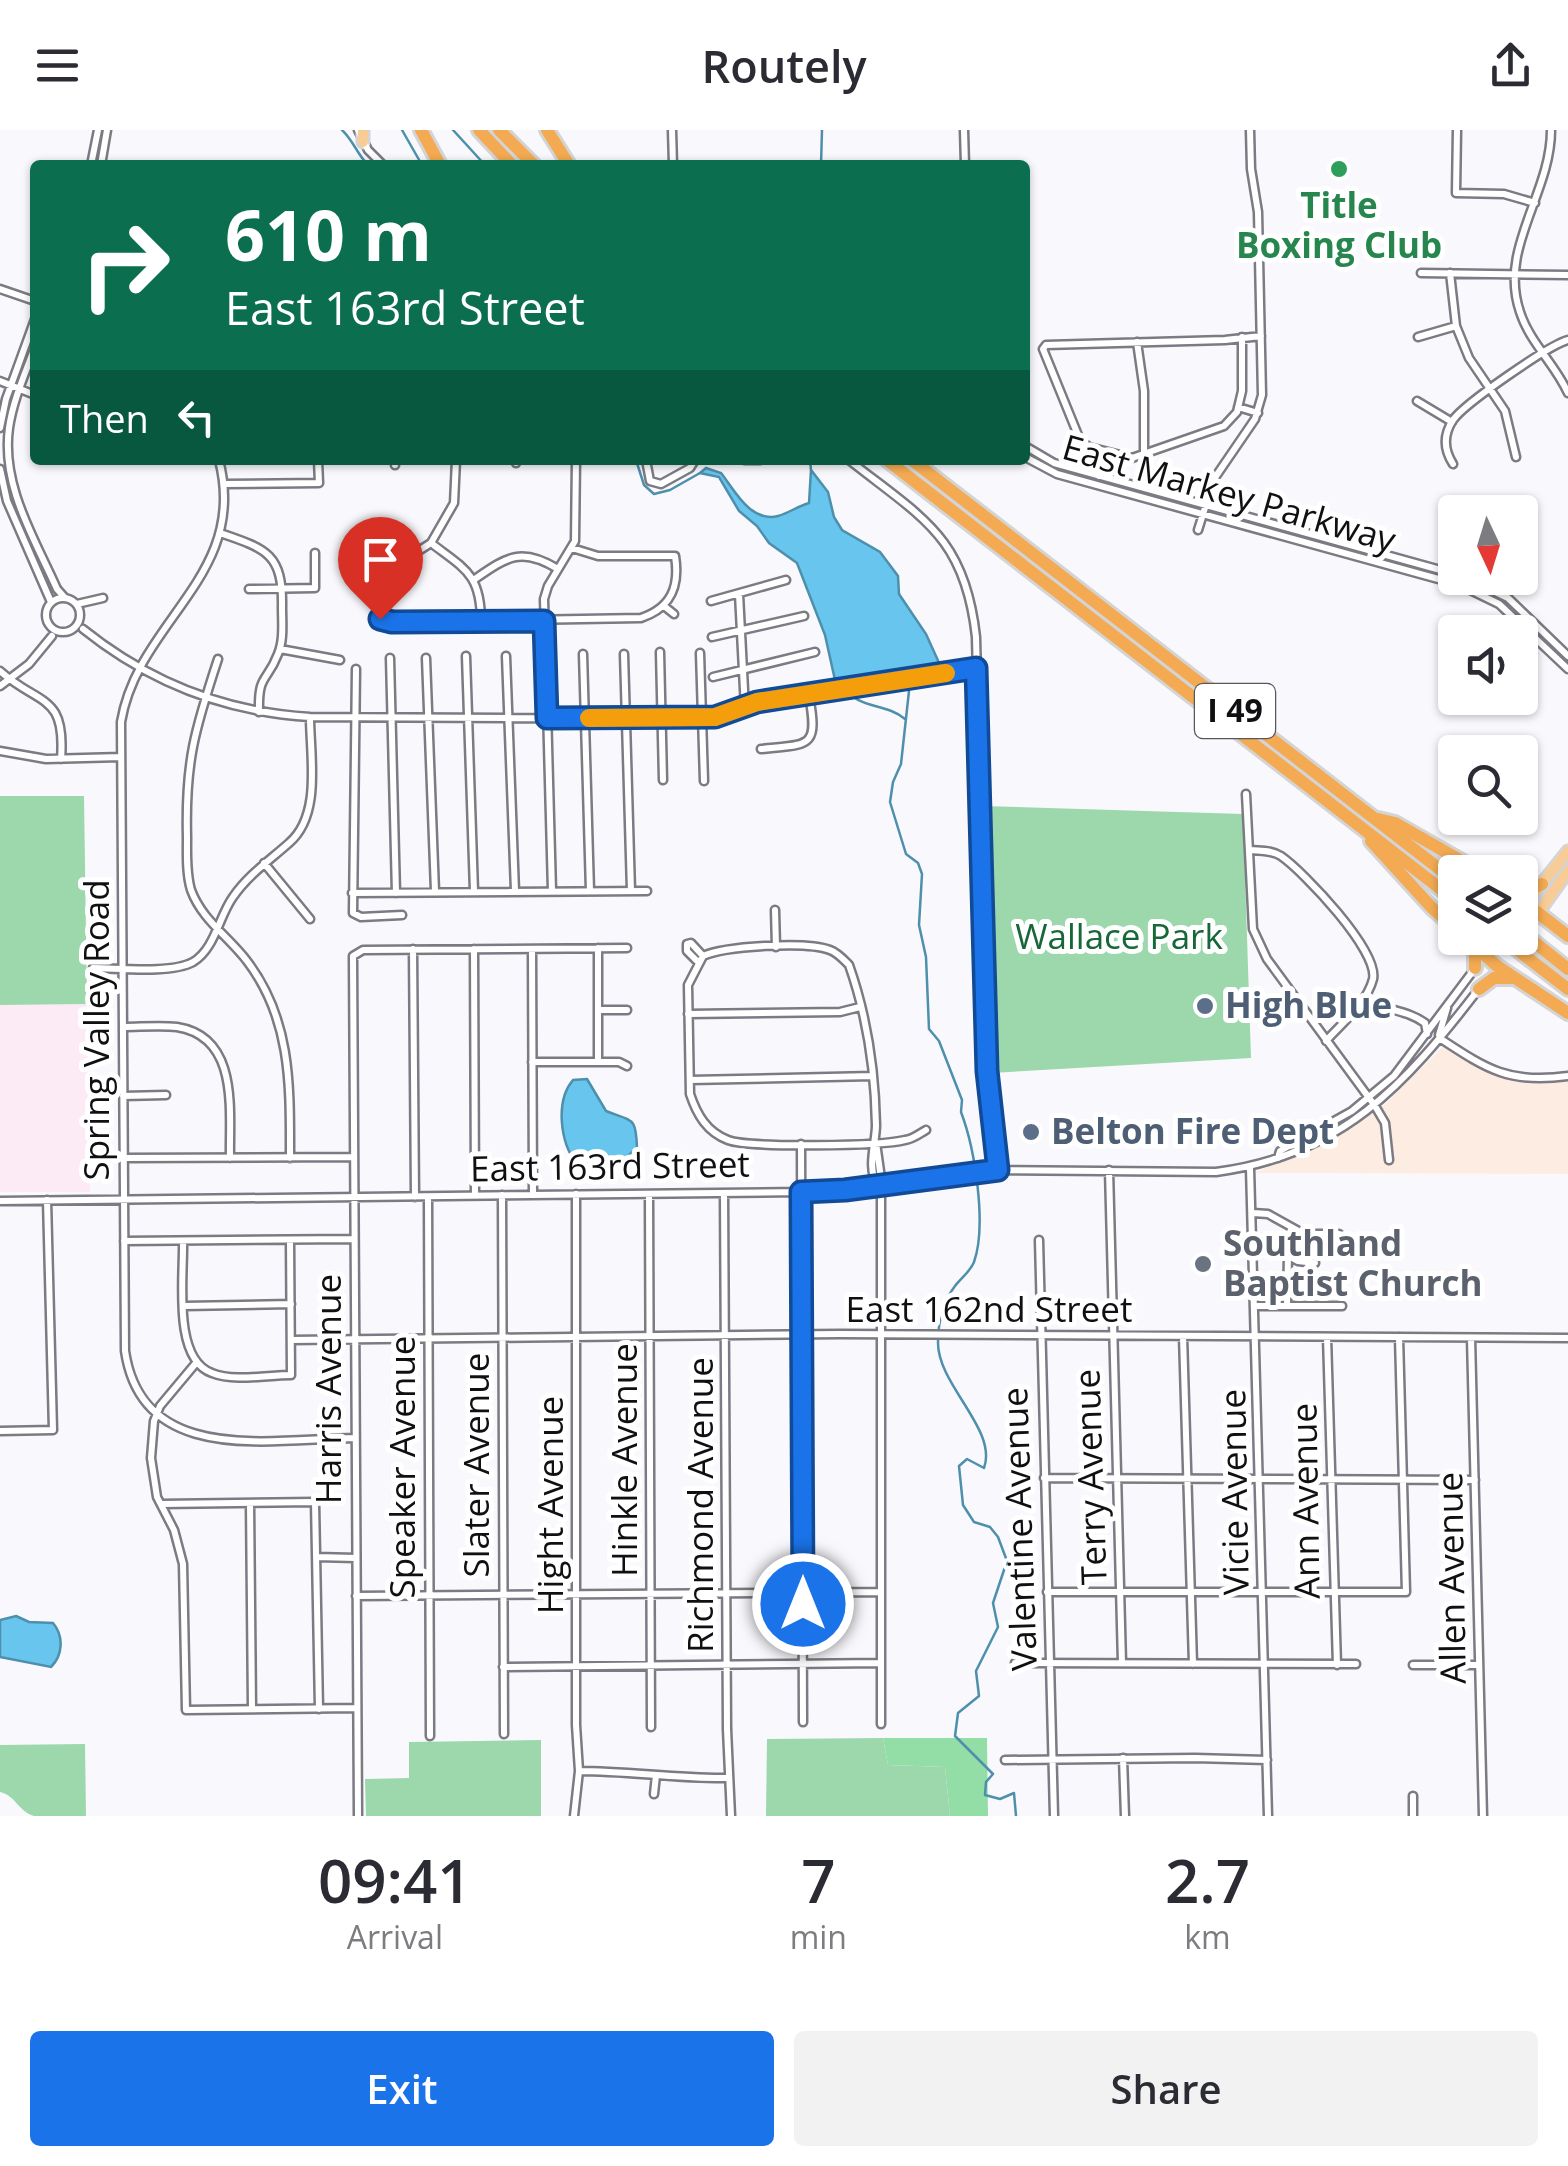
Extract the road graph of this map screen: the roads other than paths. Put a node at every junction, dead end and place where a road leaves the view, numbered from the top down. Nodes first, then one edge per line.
1 (98, 130) edge
2 (108, 130) edge
3 (421, 130) edge
4 (479, 130) edge
5 (499, 130) edge
6 (672, 130) edge
7 (964, 130) edge
8 (1250, 130) edge
9 (1456, 130) edge
10 (1551, 130) edge
11 (550, 132) edge
12 (361, 134) edge
13 (97, 160) edge
14 (98, 160) edge
15 (379, 160) edge
16 (437, 160) edge
17 (507, 160) edge
18 (529, 160) edge
19 (567, 160) edge
20 (673, 160) edge
21 (965, 160) edge
22 (1535, 203) junction
23 (1420, 273) dead end
24 (1450, 273) junction
25 (1513, 275) junction
26 (1568, 275) edge
27 (0, 289) edge
28 (30, 299) edge
29 (1456, 326) junction
30 (30, 332) edge
31 (1261, 336) junction
32 (1245, 337) junction
33 (1418, 337) dead end
34 (1568, 340) edge
35 (1138, 342) junction
36 (1542, 354) junction
37 (30, 361) edge
38 (0, 381) edge
39 (10, 385) junction
40 (20, 389) junction
41 (1492, 389) junction
42 (30, 392) edge
43 (1568, 393) edge
44 (1418, 401) dead end
45 (1238, 407) junction
46 (1258, 413) junction
47 (1452, 422) junction
48 (0, 428) edge
49 (1030, 449) edge
50 (1106, 452) junction
51 (1144, 454) junction
52 (1516, 457) dead end
53 (1030, 460) edge
54 (1453, 464) dead end
55 (220, 465) edge
56 (318, 465) edge
57 (456, 465) edge
58 (576, 465) edge
59 (647, 465) edge
60 (692, 465) edge
61 (854, 465) edge
62 (893, 465) edge
63 (918, 465) edge
64 (0, 470) edge
65 (1099, 476) junction
66 (224, 484) junction
67 (14, 489) junction
68 (4, 491) junction
69 (1204, 505) junction
70 (1202, 514) junction
71 (1198, 530) dead end
72 (220, 533) junction
73 (431, 543) junction
74 (572, 548) junction
75 (315, 553) dead end
76 (558, 569) junction
77 (1438, 569) edge
78 (475, 579) junction
79 (786, 580) dead end
80 (249, 588) dead end
81 (282, 588) junction
82 (739, 594) junction
83 (1502, 595) edge
84 (66, 598) junction
85 (103, 598) dead end
86 (51, 602) junction
87 (710, 602) dead end
88 (77, 604) junction
89 (664, 606) junction
90 (674, 614) dead end
91 (804, 616) dead end
92 (80, 619) junction
93 (544, 621) junction
94 (480, 622) junction
95 (49, 624) junction
96 (74, 629) junction
97 (83, 629) junction
98 (742, 630) junction
99 (62, 632) junction
100 (52, 636) junction
101 (712, 637) dead end
102 (280, 649) junction
103 (660, 652) dead end
104 (814, 652) dead end
105 (700, 653) dead end
106 (583, 654) dead end
107 (624, 654) dead end
108 (466, 656) dead end
109 (506, 656) dead end
110 (1568, 656) edge
111 (218, 658) dead end
112 (390, 658) dead end
113 (426, 658) dead end
114 (340, 660) dead end
115 (140, 668) junction
116 (976, 668) junction
117 (356, 669) dead end
118 (1568, 669) edge
119 (744, 670) junction
120 (0, 671) edge
121 (713, 676) dead end
122 (9, 679) junction
123 (0, 686) edge
124 (809, 696) junction
125 (206, 698) junction
126 (746, 708) junction
127 (258, 712) junction
128 (310, 717) junction
129 (355, 718) junction
130 (391, 718) junction
131 (428, 718) junction
132 (468, 718) junction
133 (508, 718) junction
134 (547, 718) junction
135 (585, 718) junction
136 (626, 718) junction
137 (662, 719) junction
138 (702, 719) junction
139 (761, 748) dead end
140 (0, 751) edge
141 (121, 757) junction
142 (61, 758) junction
143 (664, 780) dead end
144 (704, 781) dead end
145 (1246, 794) dead end
146 (1372, 817) junction
147 (1360, 827) junction
148 (1251, 850) junction
149 (1568, 850) edge
150 (1451, 855) edge
151 (264, 863) junction
152 (1438, 868) edge
153 (1568, 871) edge
154 (1542, 884) joint
155 (1438, 887) edge
156 (1538, 888) edge
157 (474, 891) junction
158 (515, 891) junction
159 (552, 891) junction
160 (590, 891) junction
161 (631, 891) junction
162 (648, 891) dead end
163 (396, 892) junction
164 (435, 892) junction
165 (352, 893) junction
166 (1538, 909) edge
167 (775, 910) dead end
168 (1438, 911) edge
169 (1544, 912) junction
170 (402, 915) dead end
171 (310, 919) dead end
172 (1538, 919) edge
173 (216, 928) junction
174 (1568, 936) edge
175 (776, 947) junction
176 (598, 948) junction
177 (627, 948) dead end
178 (1538, 948) edge
179 (413, 949) junction
180 (474, 949) junction
181 (532, 949) junction
182 (1476, 955) edge
183 (1484, 955) edge
184 (1486, 955) edge
185 (1507, 955) edge
186 (1524, 955) edge
187 (1497, 966) junction
188 (92, 968) dead end
189 (122, 968) junction
190 (1475, 968) junction
191 (1568, 969) edge
192 (1516, 978) junction
193 (1568, 988) edge
194 (1479, 989) junction
195 (1364, 998) junction
196 (860, 1007) junction
197 (1447, 1007) junction
198 (598, 1010) junction
199 (627, 1010) dead end
200 (1568, 1013) edge
201 (688, 1014) junction
202 (1437, 1022) junction
203 (1425, 1023) junction
204 (122, 1027) junction
205 (1427, 1035) junction
206 (1440, 1039) junction
207 (1326, 1041) junction
208 (532, 1062) junction
209 (598, 1062) junction
210 (627, 1066) dead end
211 (874, 1076) junction
212 (1568, 1076) edge
213 (690, 1080) junction
214 (166, 1095) dead end
215 (123, 1096) junction
216 (1368, 1098) junction
217 (1376, 1106) junction
218 (926, 1130) dead end
219 (876, 1143) junction
220 (801, 1144) junction
221 (353, 1157) junction
222 (123, 1158) junction
223 (230, 1158) junction
224 (290, 1158) junction
225 (1278, 1158) junction
226 (1389, 1160) dead end
227 (1250, 1168) junction
228 (998, 1170) junction
229 (1109, 1170) junction
230 (879, 1186) junction
231 (801, 1192) junction
232 (724, 1193) junction
233 (576, 1194) junction
234 (650, 1194) junction
235 (475, 1195) junction
236 (502, 1195) junction
237 (533, 1195) junction
238 (415, 1197) junction
239 (428, 1197) junction
240 (353, 1198) junction
241 (47, 1200) junction
242 (123, 1200) junction
243 (0, 1201) edge
244 (1253, 1213) junction
245 (1339, 1234) dead end
246 (1254, 1237) junction
247 (353, 1238) junction
248 (183, 1240) junction
249 (290, 1240) junction
250 (1039, 1240) dead end
251 (124, 1242) junction
252 (1288, 1255) junction
253 (1315, 1263) dead end
254 (290, 1304) junction
255 (184, 1306) junction
256 (1255, 1306) junction
257 (1288, 1306) junction
258 (1342, 1306) dead end
259 (802, 1334) junction
260 (881, 1334) junction
261 (1040, 1335) junction
262 (649, 1336) junction
263 (725, 1336) junction
264 (1111, 1336) junction
265 (1183, 1336) junction
266 (1256, 1336) junction
267 (1327, 1337) junction
268 (502, 1338) junction
269 (576, 1338) junction
270 (1399, 1338) junction
271 (1471, 1338) junction
272 (1568, 1338) edge
273 (428, 1339) junction
274 (291, 1340) junction
275 (354, 1340) junction
276 (196, 1363) junction
277 (156, 1414) junction
278 (0, 1431) edge
279 (354, 1438) junction
280 (1044, 1478) junction
281 (1116, 1479) junction
282 (1187, 1480) junction
283 (1260, 1480) junction
284 (1331, 1480) junction
285 (1403, 1480) junction
286 (1475, 1480) junction
287 (250, 1503) junction
288 (159, 1504) junction
289 (316, 1557) junction
290 (356, 1558) junction
291 (881, 1592) junction
292 (1047, 1592) junction
293 (1119, 1592) junction
294 (1190, 1592) junction
295 (1263, 1592) junction
296 (1334, 1592) junction
297 (726, 1593) junction
298 (803, 1593) junction
299 (576, 1594) junction
300 (650, 1594) junction
301 (356, 1596) junction
302 (429, 1596) junction
303 (503, 1596) junction
304 (1049, 1662) junction
305 (881, 1663) junction
306 (1015, 1663) dead end
307 (1122, 1663) junction
308 (803, 1664) junction
309 (1192, 1664) junction
310 (1264, 1664) junction
311 (1337, 1664) junction
312 (1356, 1664) dead end
313 (1479, 1664) junction
314 (727, 1665) junction
315 (1413, 1665) dead end
316 (576, 1666) junction
317 (651, 1666) junction
318 (503, 1667) junction
319 (356, 1708) junction
320 (252, 1709) junction
321 (319, 1709) junction
322 (803, 1722) dead end
323 (881, 1724) dead end
324 (651, 1726) dead end
325 (504, 1734) dead end
326 (430, 1736) dead end
327 (1123, 1758) junction
328 (1052, 1759) junction
329 (1004, 1760) dead end
330 (1267, 1760) junction
331 (579, 1771) junction
332 (656, 1775) junction
333 (728, 1778) junction
334 (654, 1794) dead end
335 (1412, 1796) dead end
336 (358, 1816) edge
337 (574, 1816) edge
338 (731, 1816) edge
339 (1054, 1816) edge
340 (1125, 1816) edge
341 (1268, 1816) edge
342 (1413, 1816) edge
343 (1484, 1816) edge

1 - 13 street
2 - 14 street
3 - 16 highway
4 - 17 highway
5 - 18 highway
6 - 20 street
7 - 21 street
8 - 31 street
9 - 22 street
10 - 22 street
11 - 19 highway
12 - 15 street
22 - 25 street
23 - 24 street
24 - 25 street
24 - 29 street
25 - 26 street
25 - 36 street
27 - 28 street
29 - 33 street
29 - 41 street
30 - 39 street
31 - 32 street
31 - 46 street
32 - 35 street
32 - 45 street
34 - 36 street
35 - 50 street
35 - 51 street
36 - 41 street
36 - 43 street
37 - 40 street
38 - 39 street
39 - 40 street
39 - 48 street
40 - 42 street
40 - 67 street
41 - 47 street
41 - 52 street
44 - 47 street
45 - 46 street
45 - 51 street
46 - 69 street
47 - 54 street
49 - 65 street, East Markey Parkway
50 - 51 street
50 - 65 street
53 - 70 street, East Markey Parkway
55 - 66 street, Spring Valley Road
56 - 66 street
57 - 73 street
58 - 74 street
59 - 60 street
61 - 116 street
62 - 147 highway, I 49
63 - 146 highway, I 49
64 - 68 street
65 - 69 street, East Markey Parkway
66 - 72 street, Spring Valley Road
67 - 68 street
67 - 84 street
68 - 86 street
69 - 70 street
69 - 77 street, East Markey Parkway
70 - 71 street
70 - 118 street, East Markey Parkway
72 - 81 street
72 - 115 street, Spring Valley Road
73 - 78 street
73 - 94 street
74 - 76 street
74 - 89 street
75 - 81 street
76 - 78 street
76 - 93 street
78 - 94 street
79 - 82 street
80 - 81 street
81 - 102 street
82 - 87 street
82 - 98 street
83 - 110 street
84 - 86 street
84 - 88 street
85 - 88 street
86 - 95 street
88 - 92 street
89 - 90 street
89 - 93 street
91 - 98 street
92 - 96 street
92 - 97 street
93 - 94 street
93 - 134 street
95 - 99 street
95 - 100 street
96 - 97 street
96 - 99 street
97 - 115 street
98 - 101 street
98 - 119 street
99 - 100 street
100 - 122 street
102 - 114 street
102 - 127 street
103 - 137 street
104 - 119 street
105 - 138 street
106 - 135 street
107 - 136 street
108 - 132 street
109 - 133 street
111 - 125 street
112 - 130 street
113 - 131 street
115 - 125 street
115 - 141 street, Spring Valley Road
116 - 124 street
116 - 228 street
117 - 129 street
119 - 121 street
119 - 126 street
120 - 122 street
122 - 123 street
122 - 142 street
124 - 126 street
124 - 139 street
125 - 127 street
125 - 173 street
126 - 138 street
127 - 128 street
128 - 129 street
128 - 151 street
129 - 130 street
129 - 165 street
130 - 131 street
130 - 163 street
131 - 132 street
131 - 164 street
132 - 133 street
132 - 157 street
133 - 134 street
133 - 158 street
134 - 135 street
134 - 159 street
135 - 136 street
135 - 160 street
136 - 137 street
136 - 161 street
137 - 138 street
137 - 143 street
138 - 144 street
140 - 142 street
141 - 142 street
141 - 189 street, Spring Valley Road
145 - 148 street
146 - 150 highway
146 - 152 highway, I 49
147 - 155 highway, I 49
147 - 168 highway
148 - 195 street
148 - 207 street
149 - 154 main road
151 - 171 street
151 - 173 street
153 - 169 main road, East 163rd Street
154 - 156 highway
157 - 158 street
157 - 164 street
158 - 159 street
159 - 160 street
160 - 161 street
161 - 162 street
163 - 164 street
163 - 165 street
165 - 170 street
166 - 169 highway
167 - 175 street
169 - 172 main road, East 163rd Street
169 - 174 highway
173 - 189 street
173 - 224 street
175 - 196 street
175 - 201 street
176 - 177 street
176 - 181 street
176 - 198 street
178 - 191 highway
179 - 180 street
179 - 221 street, Harris Avenue
179 - 238 street
180 - 181 street
180 - 235 street
181 - 208 street
182 - 190 highway
183 - 190 street, East 163rd Street
184 - 187 highway
185 - 187 main road, East 163rd Street
186 - 193 highway, bridge
187 - 192 highway
187 - 194 street, East 163rd Street
188 - 189 street
189 - 204 street, Spring Valley Road
190 - 197 street, East 163rd Street
192 - 194 highway
192 - 200 highway
194 - 206 street, East 163rd Street
195 - 203 street
195 - 207 street
196 - 201 street
196 - 211 street
197 - 202 street, East 163rd Street
197 - 206 street
198 - 199 street
198 - 209 street
201 - 213 street
202 - 203 street
202 - 205 street, East 163rd Street
203 - 205 street
204 - 215 street, Spring Valley Road
204 - 223 street
205 - 216 street, East 163rd Street
206 - 212 street
206 - 217 street, East 163rd Street
207 - 216 street
208 - 209 street
208 - 237 street
209 - 210 street
211 - 213 street
211 - 219 street
213 - 220 street
214 - 215 street
215 - 222 street, Spring Valley Road
216 - 217 street
216 - 225 street, East 163rd Street
217 - 225 street, East 163rd Street
217 - 226 street
218 - 219 street
219 - 220 street
219 - 230 street
220 - 231 street
221 - 224 street
221 - 240 street, Harris Avenue
222 - 223 street
222 - 242 street, Spring Valley Road
223 - 224 street
225 - 227 street, East 163rd Street
227 - 229 street, East 163rd Street
227 - 244 street, Vicie Avenue
228 - 229 street, East 163rd Street
228 - 230 street, East 163rd Street
229 - 264 street, Terry Avenue
230 - 231 street, East 163rd Street
230 - 260 street
231 - 232 street, East 163rd Street
231 - 259 street
232 - 234 street, East 163rd Street
232 - 263 street, Richmond Avenue
233 - 234 street, East 163rd Street
233 - 237 street, East 163rd Street
233 - 269 street, Hight Avenue
234 - 262 street, Hinkle Avenue
235 - 236 street, East 163rd Street
235 - 239 street, East 163rd Street
236 - 237 street, East 163rd Street
236 - 268 street, Slater Avenue
238 - 239 street, East 163rd Street
238 - 240 street, East 163rd Street
239 - 273 street, Speaker Avenue
240 - 242 street, East 163rd Street
240 - 247 street, Harris Avenue
241 - 242 street, East 163rd Street
241 - 243 street, East 163rd Street
241 - 278 street
242 - 251 street, Spring Valley Road
244 - 245 street
244 - 246 street, Vicie Avenue
246 - 252 street
246 - 256 street, Vicie Avenue
247 - 249 street
247 - 275 street, Harris Avenue
248 - 249 street
248 - 251 street
248 - 255 street
249 - 254 street
250 - 261 street, Valentine Avenue
251 - 277 street, Spring Valley Road
252 - 253 street
252 - 257 street
254 - 255 street
254 - 274 street
255 - 276 street
256 - 257 street
256 - 266 street, Vicie Avenue
257 - 258 street
259 - 260 street, East 162nd Street
259 - 263 street, East 162nd Street
259 - 298 street
260 - 261 street, East 162nd Street
260 - 291 street
261 - 264 street, East 162nd Street
261 - 280 street, Valentine Avenue
262 - 263 street, East 162nd Street
262 - 269 street, East 162nd Street
262 - 300 street, Hinkle Avenue
263 - 297 street, Richmond Avenue
264 - 265 street, East 162nd Street
264 - 281 street, Terry Avenue
265 - 266 street, East 162nd Street
265 - 282 street
266 - 267 street, East 162nd Street
266 - 283 street, Vicie Avenue
267 - 270 street, East 162nd Street
267 - 284 street, Ann Avenue
268 - 269 street, East 162nd Street
268 - 273 street, East 162nd Street
268 - 303 street, Slater Avenue
269 - 299 street, Hight Avenue
270 - 271 street, East 162nd Street
270 - 285 street
271 - 272 street, East 162nd Street
271 - 286 street, Allen Avenue
273 - 275 street, East 162nd Street
273 - 302 street, Speaker Avenue
274 - 275 street, East 162nd Street
274 - 276 street
275 - 279 street, Harris Avenue
276 - 277 street
277 - 279 street
277 - 288 street
279 - 290 street, Harris Avenue
280 - 281 street
280 - 292 street, Valentine Avenue
281 - 282 street
281 - 293 street, Terry Avenue
282 - 283 street
282 - 294 street
283 - 284 street
283 - 295 street, Vicie Avenue
284 - 285 street
284 - 296 street, Ann Avenue
285 - 286 street
285 - 296 street
286 - 313 street, Allen Avenue
287 - 288 street
287 - 289 street
287 - 320 street
288 - 320 street
289 - 290 street
289 - 321 street
290 - 301 street, Harris Avenue
291 - 298 street
291 - 305 street
292 - 293 street
292 - 304 street, Valentine Avenue
293 - 294 street
293 - 307 street, Terry Avenue
294 - 295 street
294 - 309 street
295 - 296 street
295 - 310 street, Vicie Avenue
296 - 311 street, Ann Avenue
297 - 298 street
297 - 300 street
297 - 314 street, Richmond Avenue
298 - 308 street
299 - 300 street
299 - 303 street
299 - 316 street, Hight Avenue
300 - 317 street, Hinkle Avenue
301 - 302 street
301 - 319 street, Harris Avenue
302 - 303 street
302 - 326 street, Speaker Avenue
303 - 318 street, Slater Avenue
304 - 306 street
304 - 307 street
304 - 328 street, Valentine Avenue
305 - 308 street
305 - 323 street
307 - 309 street
308 - 314 street
308 - 322 street
309 - 310 street
310 - 311 street
310 - 330 street, Vicie Avenue
311 - 312 street
313 - 315 street
313 - 343 street, Allen Avenue
314 - 317 street
314 - 333 street, Richmond Avenue
316 - 317 street
316 - 318 street
316 - 331 street, Hight Avenue
317 - 324 street, Hinkle Avenue
318 - 325 street, Slater Avenue
319 - 321 street
319 - 336 street, Harris Avenue
320 - 321 street
327 - 328 street
327 - 330 street
327 - 340 street
328 - 329 street
328 - 339 street, Valentine Avenue
330 - 341 street, Vicie Avenue
331 - 332 street
331 - 337 street, Hight Avenue
332 - 333 street
332 - 334 street
333 - 338 street, Richmond Avenue
335 - 342 street

